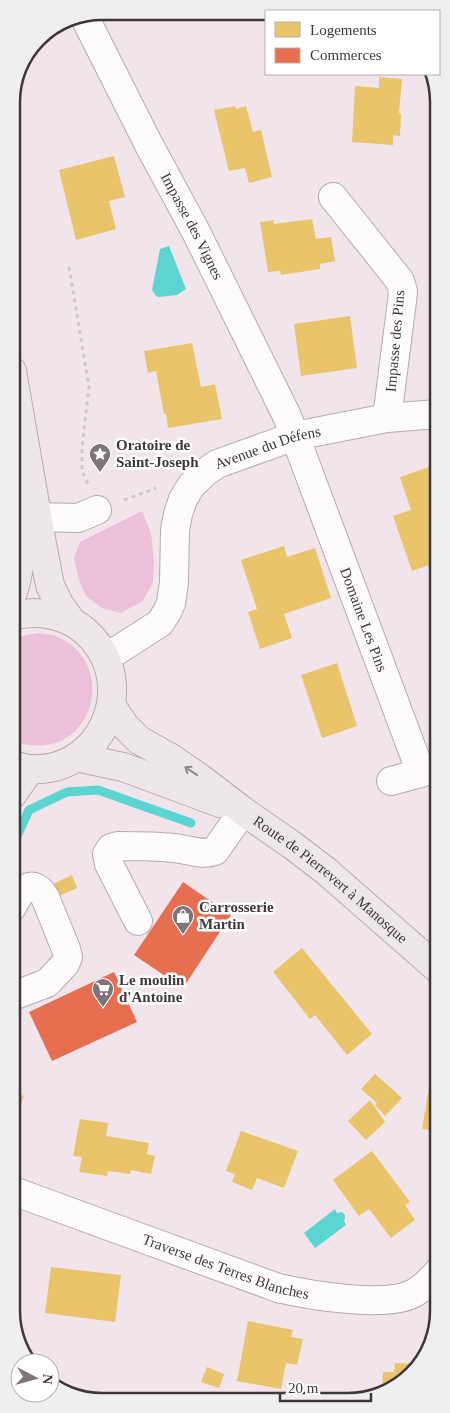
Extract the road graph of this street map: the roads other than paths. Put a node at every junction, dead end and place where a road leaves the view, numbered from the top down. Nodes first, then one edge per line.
1 (87, 22) edge
2 (333, 197) dead end
3 (430, 415) edge
4 (20, 418) edge
5 (387, 418) junction
6 (295, 436) junction
7 (97, 510) road end
8 (30, 516) junction
9 (20, 561) edge
10 (20, 615) edge
11 (72, 622) junction
12 (105, 655) junction
13 (112, 707) junction
14 (76, 757) junction
15 (21, 767) edge
16 (391, 781) dead end
17 (243, 811) junction
18 (20, 894) edge
19 (138, 921) dead end
20 (430, 962) edge
21 (20, 993) edge
22 (20, 1194) edge
23 (430, 1280) edge

1 - 6 street, Impasse des Vignes
2 - 5 street, Impasse des Pins
3 - 5 street, Avenue du Défens
4 - 8 main road
5 - 6 street, Avenue du Défens
6 - 12 street, Avenue du Défens
6 - 16 street, Domaine Les Pins
7 - 8 street
8 - 9 main road
8 - 11 main road
10 - 11 main road
11 - 12 main road
12 - 13 main road
13 - 14 main road
17 -> 13 main road, Route de Pierrevert à Manosque
14 - 15 main road
14 - 17 main road, Route de Pierrevert à Manosque
17 - 19 street
17 - 20 main road, Route de Pierrevert à Manosque
18 - 21 street
22 - 23 street, Traverse des Terres Blanches

